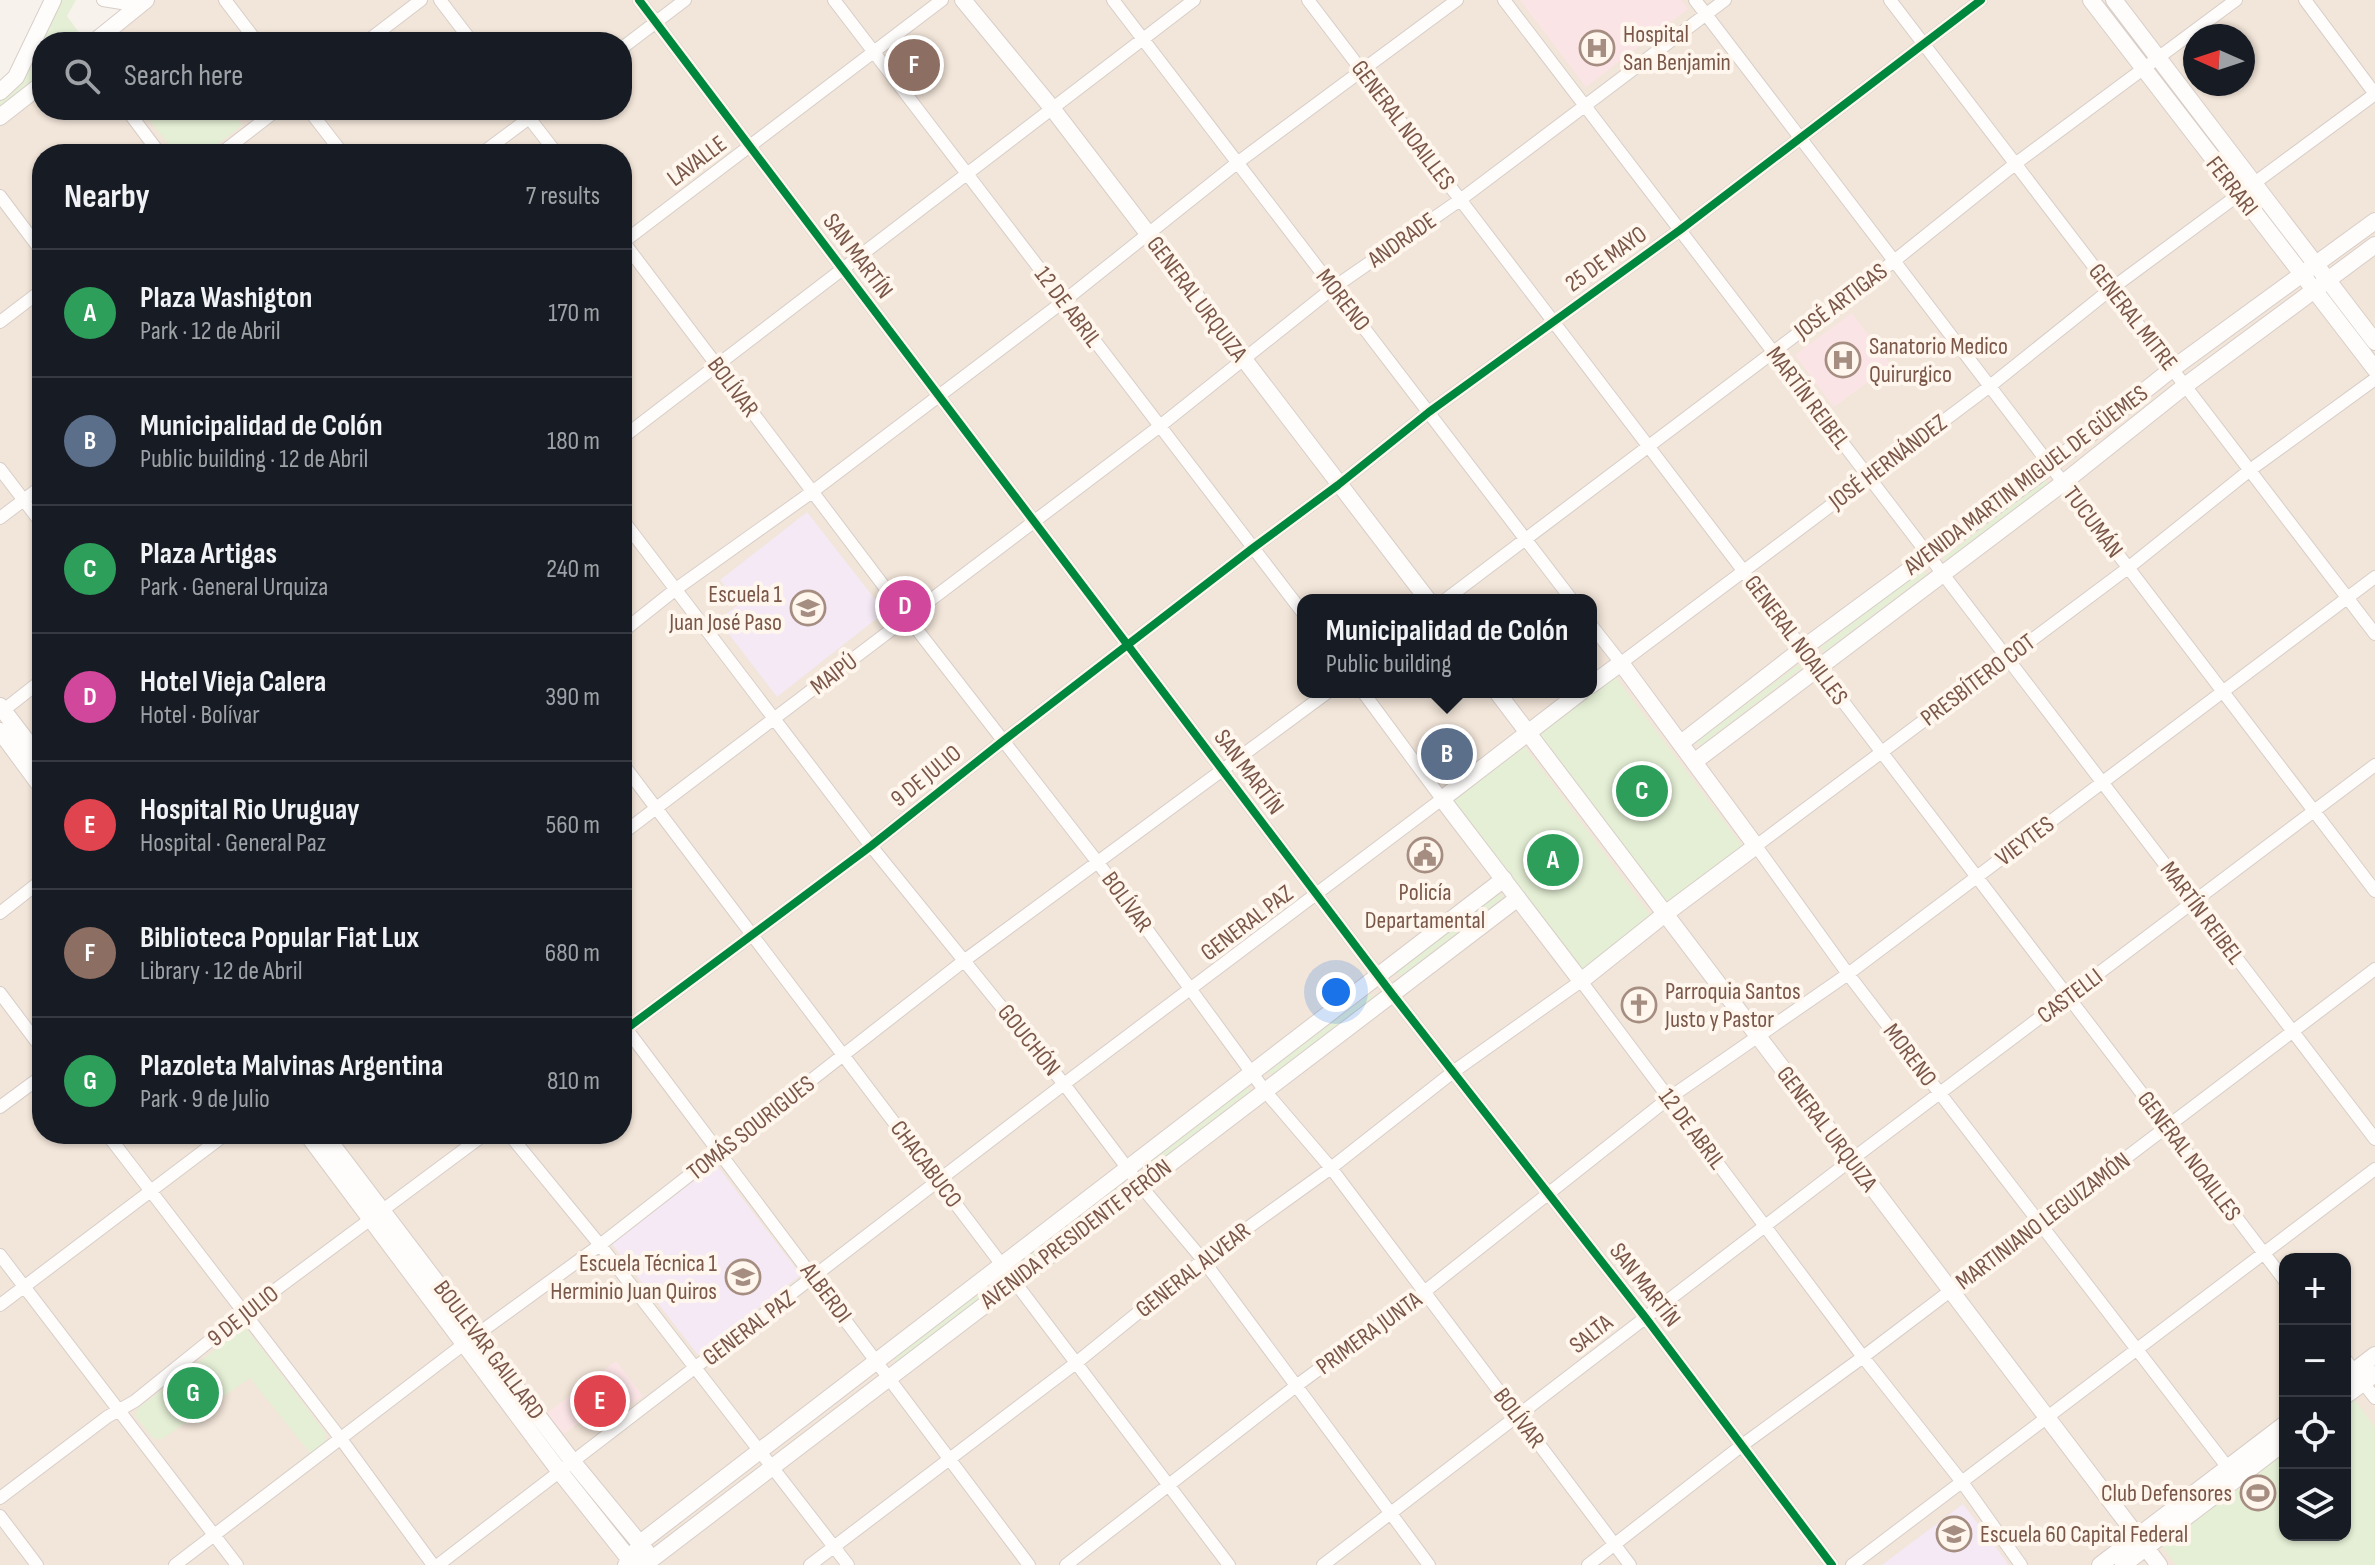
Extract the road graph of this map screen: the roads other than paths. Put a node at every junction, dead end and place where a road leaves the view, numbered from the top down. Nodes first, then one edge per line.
1 (53, 0) edge
2 (103, 0) edge
3 (225, 0) edge
4 (421, 0) edge
5 (440, 0) edge
6 (639, 0) edge
7 (685, 0) edge
8 (834, 0) edge
9 (942, 0) edge
10 (963, 0) edge
11 (1113, 0) edge
12 (1194, 0) edge
13 (1308, 0) edge
14 (1457, 0) edge
15 (1504, 0) edge
16 (1695, 0) edge
17 (1725, 0) edge
18 (1890, 0) edge
19 (1981, 0) edge
20 (2091, 0) edge
21 (2114, 0) edge
22 (2236, 0) edge
23 (2305, 0) edge
24 (143, 3) edge
25 (1706, 15) junction
26 (656, 22) junction
27 (38, 32) edge
28 (107, 32) edge
29 (249, 32) edge
30 (379, 32) edge
31 (464, 32) edge
32 (1143, 37) junction
33 (632, 40) edge
34 (32, 44) edge
35 (1924, 44) junction
36 (873, 51) junction
37 (2159, 58) junction
38 (2143, 70) junction
39 (1363, 72) junction
40 (0, 92) edge
41 (32, 92) edge
42 (2375, 94) edge
43 (1585, 106) junction
44 (1052, 108) junction
45 (0, 117) edge
46 (134, 120) edge
47 (264, 120) edge
48 (317, 120) edge
49 (522, 120) edge
50 (535, 120) edge
51 (1800, 138) junction
52 (152, 144) edge
53 (233, 144) edge
54 (335, 144) edge
55 (493, 144) edge
56 (551, 144) edge
57 (749, 146) junction
58 (1237, 163) junction
59 (2015, 164) junction
60 (967, 174) junction
61 (2255, 185) junction
62 (0, 196) edge
63 (2240, 196) junction
64 (1460, 200) junction
65 (2375, 221) edge
66 (1680, 230) junction
67 (632, 234) edge
68 (1149, 234) junction
69 (32, 239) edge
70 (2375, 245) edge
71 (632, 255) edge
72 (1894, 261) junction
73 (2316, 265) junction
74 (843, 269) junction
75 (2302, 276) junction
76 (2328, 280) junction
77 (1333, 288) junction
78 (2111, 289) junction
79 (2314, 291) junction
80 (32, 298) edge
81 (1064, 301) junction
82 (0, 322) edge
83 (1554, 323) junction
84 (2375, 342) edge
85 (1774, 353) junction
86 (1244, 361) junction
87 (716, 365) junction
88 (2172, 369) junction
89 (2375, 369) edge
90 (2375, 379) edge
91 (2186, 385) junction
92 (1990, 386) junction
93 (939, 396) junction
94 (1429, 412) junction
95 (1160, 426) junction
96 (632, 430) edge
97 (1649, 448) junction
98 (2050, 466) junction
99 (0, 469) edge
100 (2250, 470) junction
101 (1869, 477) junction
102 (2063, 483) junction
103 (1338, 485) junction
104 (812, 492) junction
105 (32, 494) edge
106 (24, 500) junction
107 (32, 511) edge
108 (0, 518) edge
109 (1034, 522) junction
110 (632, 532) edge
111 (1525, 540) junction
112 (1253, 548) junction
113 (1928, 555) junction
114 (2128, 568) junction
115 (1743, 571) junction
116 (1943, 574) junction
117 (2375, 577) edge
118 (676, 589) junction
119 (1423, 594) edge
120 (1453, 594) edge
121 (1567, 594) edge
122 (2347, 598) junction
123 (1297, 605) edge
124 (908, 618) junction
125 (632, 624) edge
126 (1597, 633) edge
127 (2375, 634) edge
128 (1128, 643) junction
129 (1802, 649) junction
130 (2008, 658) junction
131 (1621, 663) junction
132 (1817, 668) junction
133 (1597, 681) edge
134 (32, 687) edge
135 (2223, 692) junction
136 (1320, 698) edge
137 (1367, 698) edge
138 (1502, 698) edge
139 (1573, 698) edge
140 (1, 710) edge
141 (774, 719) junction
142 (0, 731) edge
143 (1527, 732) junction
144 (1003, 741) junction
145 (1681, 743) junction
146 (32, 749) edge
147 (1882, 753) junction
148 (1694, 762) junction
149 (2375, 765) edge
150 (1223, 771) junction
151 (32, 774) edge
152 (632, 776) edge
153 (2102, 782) junction
154 (1442, 799) junction
155 (656, 808) junction
156 (2314, 811) junction
157 (632, 826) edge
158 (871, 846) junction
159 (1756, 846) junction
160 (1099, 864) junction
161 (1977, 877) junction
162 (1504, 879) junction
163 (32, 888) edge
164 (2375, 891) edge
165 (1317, 895) junction
166 (1518, 898) junction
167 (2194, 902) junction
168 (0, 913) edge
169 (1665, 914) junction
170 (752, 935) junction
171 (965, 960) junction
172 (2375, 969) edge
173 (1848, 974) junction
174 (1378, 975) junction
175 (1581, 981) junction
176 (1190, 991) junction
177 (0, 993) edge
178 (1392, 994) junction
179 (2069, 997) junction
180 (632, 1022) edge
181 (2293, 1031) junction
182 (32, 1036) edge
183 (1757, 1037) junction
184 (632, 1040) edge
185 (844, 1056) junction
186 (1252, 1072) junction
187 (1453, 1072) junction
188 (32, 1083) edge
189 (1064, 1084) junction
190 (1265, 1091) junction
191 (1940, 1095) junction
192 (1669, 1098) junction
193 (0, 1107) edge
194 (2167, 1127) junction
195 (2375, 1139) edge
196 (115, 1144) edge
197 (213, 1144) edge
198 (316, 1144) edge
199 (331, 1144) edge
200 (472, 1144) edge
201 (517, 1144) edge
202 (719, 1152) junction
203 (1851, 1160) junction
204 (1126, 1168) junction
205 (1331, 1168) junction
206 (2375, 1169) edge
207 (940, 1182) junction
208 (1140, 1185) junction
209 (150, 1191) junction
210 (1548, 1194) junction
211 (377, 1215) junction
212 (2039, 1224) junction
213 (1766, 1227) junction
214 (600, 1245) junction
215 (2264, 1253) junction
216 (0, 1255) edge
217 (1203, 1260) junction
218 (1002, 1264) junction
219 (2279, 1273) edge
220 (814, 1278) junction
221 (1015, 1281) junction
222 (24, 1286) junction
223 (1424, 1292) junction
224 (1950, 1292) junction
225 (0, 1305) edge
226 (243, 1314) junction
227 (1645, 1317) junction
228 (478, 1334) junction
229 (464, 1344) junction
230 (2136, 1350) junction
231 (2375, 1355) edge
232 (1863, 1357) junction
233 (877, 1361) junction
234 (1076, 1363) junction
235 (695, 1369) junction
236 (2356, 1373) edge
237 (889, 1377) junction
238 (1296, 1386) junction
239 (2375, 1398) edge
240 (120, 1410) junction
241 (1518, 1416) junction
242 (2046, 1418) junction
243 (2279, 1430) edge
244 (341, 1439) junction
245 (1741, 1446) junction
246 (2279, 1446) edge
247 (762, 1451) junction
248 (950, 1458) junction
249 (566, 1467) junction
250 (773, 1468) junction
251 (2232, 1473) junction
252 (1962, 1482) junction
253 (1169, 1487) junction
254 (0, 1498) edge
255 (1389, 1512) junction
256 (0, 1516) edge
257 (214, 1535) junction
258 (2142, 1542) junction
259 (640, 1543) junction
260 (1614, 1545) junction
261 (834, 1547) junction
262 (654, 1562) edge
263 (631, 1564) edge
264 (37, 1565) edge
265 (175, 1565) edge
266 (237, 1565) edge
267 (436, 1565) edge
268 (810, 1565) edge
269 (848, 1565) edge
270 (1029, 1565) edge
271 (1066, 1565) edge
272 (1229, 1565) edge
273 (1323, 1565) edge
274 (1429, 1565) edge
275 (1588, 1565) edge
276 (1630, 1565) edge
277 (1832, 1565) edge
278 (1852, 1565) edge
279 (2021, 1565) edge
280 (2100, 1565) edge
281 (2123, 1565) edge
282 (2159, 1565) edge

1 - 27 main road
2 - 24 street
3 - 29 street
4 - 30 street
5 - 31 street
6 - 26 street, SAN MARTÍN
7 - 26 street
8 - 36 street, 12 DE ABRIL
9 - 36 street, LAVALLE
10 - 44 main road, GENERAL URQUIZA
11 - 32 street, MORENO
12 - 32 street
13 - 39 street, GENERAL NOAILLES
14 - 39 street
15 - 43 street, MARTÍN REIBEL
16 - 25 street, TUCUMÁN
17 - 25 street, ANDRADE
18 - 35 street, GENERAL MITRE
19 - 35 street, 25 DE MAYO
20 - 38 main road, FERRARI
21 - 37 main road, FERRARI
22 - 37 street, JOSÉ ARTIGAS
23 - 42 street
24 - 28 main road
25 - 43 street, ANDRADE
25 - 51 street, TUCUMÁN
26 - 33 street
26 - 57 street, SAN MARTÍN
32 - 44 street
32 - 58 street, MORENO
34 - 40 main road
35 - 51 street, 25 DE MAYO
35 - 59 street, GENERAL MITRE
36 - 57 street, LAVALLE
36 - 60 street, 12 DE ABRIL
37 - 38 street, JOSÉ ARTIGAS
37 - 61 main road, FERRARI
38 - 59 street, JOSÉ ARTIGAS
38 - 63 main road, FERRARI
39 - 58 street
39 - 64 street, GENERAL NOAILLES
41 - 45 main road
42 - 61 street, JOSÉ HERNÁNDEZ
43 - 64 street, ANDRADE
43 - 66 street, MARTÍN REIBEL
44 - 60 street
44 - 68 main road, GENERAL URQUIZA
46 - 52 street
47 - 53 street
48 - 54 street
49 - 55 street
50 - 56 street
51 - 66 street, 25 DE MAYO
51 - 72 street, TUCUMÁN
57 - 67 street, LAVALLE
57 - 74 street, SAN MARTÍN
58 - 68 street
58 - 77 street, MORENO
59 - 72 street, JOSÉ ARTIGAS
59 - 78 street, GENERAL MITRE
60 - 74 street
60 - 81 street, 12 DE ABRIL
61 - 63 street, JOSÉ HERNÁNDEZ
61 - 73 main road, FERRARI
62 - 69 street
63 - 75 main road, FERRARI
63 - 78 street, JOSÉ HERNÁNDEZ
64 - 77 street, ANDRADE
64 - 83 street, GENERAL NOAILLES
65 - 73 main road, AVENIDA MARTIN MIGUEL DE GÜEMES
66 - 83 street, 25 DE MAYO
66 - 85 street, MARTÍN REIBEL
68 - 81 street
68 - 86 main road, GENERAL URQUIZA
70 - 76 main road, AVENIDA MARTIN MIGUEL DE GÜEMES
71 - 87 street, BOLÍVAR
72 - 85 street, JOSÉ ARTIGAS
72 - 92 street, TUCUMÁN
73 - 75 main road, AVENIDA MARTIN MIGUEL DE GÜEMES
73 - 76 main road, FERRARI
74 - 87 street
74 - 93 street, SAN MARTÍN
75 - 79 main road, FERRARI
75 - 88 main road, AVENIDA MARTIN MIGUEL DE GÜEMES
76 - 79 main road, AVENIDA MARTIN MIGUEL DE GÜEMES
76 - 84 main road, FERRARI
77 - 86 street, ANDRADE
77 - 94 street, MORENO
78 - 88 street, GENERAL MITRE
78 - 92 street, JOSÉ HERNÁNDEZ
79 - 89 main road, FERRARI
79 - 91 main road, AVENIDA MARTIN MIGUEL DE GÜEMES
80 - 82 street
81 - 93 street
81 - 95 street, 12 DE ABRIL
83 - 94 street, 25 DE MAYO
83 - 97 street, GENERAL NOAILLES
85 - 97 street, JOSÉ ARTIGAS
85 - 101 street, MARTÍN REIBEL
86 - 95 street, ANDRADE
86 - 103 main road, GENERAL URQUIZA
87 - 96 street
87 - 104 street, BOLÍVAR
88 - 91 street, GENERAL MITRE
88 - 98 main road, AVENIDA MARTIN MIGUEL DE GÜEMES
90 - 100 street, PRESBÍTERO COT
91 - 100 street, GENERAL MITRE
91 - 102 main road, AVENIDA MARTIN MIGUEL DE GÜEMES
92 - 98 street, TUCUMÁN
92 - 101 street, JOSÉ HERNÁNDEZ
93 - 104 street
93 - 109 street, SAN MARTÍN
94 - 103 street, 25 DE MAYO
94 - 111 street, MORENO
95 - 109 street, MAIPÚ
95 - 112 street, 12 DE ABRIL
97 - 111 street, JOSÉ ARTIGAS
97 - 115 street, GENERAL NOAILLES
98 - 102 street, TUCUMÁN
98 - 113 main road, AVENIDA MARTIN MIGUEL DE GÜEMES
99 - 106 street
100 - 114 street, PRESBÍTERO COT
100 - 122 street, GENERAL MITRE
101 - 113 street, MARTÍN REIBEL
101 - 115 street, JOSÉ HERNÁNDEZ
102 - 114 street, TUCUMÁN
102 - 116 main road, AVENIDA MARTIN MIGUEL DE GÜEMES
103 - 112 street, 25 DE MAYO
103 - 119 main road, GENERAL URQUIZA
104 - 118 street
104 - 124 street, BOLÍVAR
105 - 106 street
106 - 107 street
106 - 108 street
109 - 124 street, MAIPÚ
109 - 128 street, SAN MARTÍN
110 - 118 street, GOUCHÓN
111 - 120 street, JOSÉ ARTIGAS
111 - 121 street, MORENO
112 - 123 street, 12 DE ABRIL
112 - 128 street, 9 DE JULIO
113 - 116 street, MARTÍN REIBEL
113 - 129 main road, AVENIDA MARTIN MIGUEL DE GÜEMES
114 - 130 street, PRESBÍTERO COT
114 - 135 street, TUCUMÁN
115 - 129 street, GENERAL NOAILLES
115 - 131 street, JOSÉ HERNÁNDEZ
116 - 130 street, MARTÍN REIBEL
116 - 132 main road, AVENIDA MARTIN MIGUEL DE GÜEMES
117 - 122 street, VIEYTES
118 - 125 street
118 - 141 street, GOUCHÓN
122 - 127 street, GENERAL MITRE
122 - 135 street, VIEYTES
124 - 141 street, MAIPÚ
124 - 144 street, BOLÍVAR
126 - 131 street, MORENO
128 - 144 street, 9 DE JULIO
128 - 150 street, SAN MARTÍN
129 - 132 street, GENERAL NOAILLES
129 - 145 main road, AVENIDA MARTIN MIGUEL DE GÜEMES
130 - 147 street, PRESBÍTERO COT
130 - 153 street, MARTÍN REIBEL
131 - 133 main road, JOSÉ HERNÁNDEZ
131 - 145 main road, MORENO
132 - 147 street, GENERAL NOAILLES
132 - 148 main road, AVENIDA MARTIN MIGUEL DE GÜEMES
134 - 140 street
135 - 153 street, VIEYTES
135 - 156 street, TUCUMÁN
136 - 150 street, TOMÁS SOURIGUES
137 - 154 street, 12 DE ABRIL
138 - 143 main road, GENERAL URQUIZA
139 - 143 main road
140 - 146 main road
141 - 155 street, MAIPÚ
141 - 158 street, GOUCHÓN
142 - 151 main road
143 - 154 main road
143 - 169 main road, GENERAL URQUIZA
144 - 158 street, 9 DE JULIO
144 - 160 street, BOLÍVAR
145 - 148 main road, MORENO
147 - 159 street, PRESBÍTERO COT
147 - 161 street, GENERAL NOAILLES
148 - 159 main road, MORENO
149 - 156 street, CASTELLI
150 - 160 street, TOMÁS SOURIGUES
150 - 165 street, SAN MARTÍN
152 - 155 street, CHACABUCO
153 - 161 street, VIEYTES
153 - 167 street, MARTÍN REIBEL
154 - 162 main road, 12 DE ABRIL
154 - 165 street, GENERAL PAZ
155 - 157 street, MAIPÚ
155 - 170 street, CHACABUCO
156 - 164 street, TUCUMÁN
156 - 167 street, CASTELLI
158 - 170 street, 9 DE JULIO
158 - 171 street, GOUCHÓN
159 - 169 main road, PRESBÍTERO COT
159 - 173 street, MORENO
160 - 171 street, TOMÁS SOURIGUES
160 - 176 street, BOLÍVAR
161 - 173 street, VIEYTES
161 - 179 street, GENERAL NOAILLES
162 - 166 main road, 12 DE ABRIL
162 - 174 main road, AVENIDA PRESIDENTE PERÓN
163 - 168 street
165 - 174 street, SAN MARTÍN
165 - 176 street, GENERAL PAZ
166 - 175 main road, 12 DE ABRIL
166 - 178 main road, AVENIDA PRESIDENTE PERÓN
167 - 179 street, CASTELLI
167 - 181 street, MARTÍN REIBEL
169 - 175 main road, PRESBÍTERO COT
169 - 183 main road, GENERAL URQUIZA
170 - 180 street, 9 DE JULIO
170 - 185 street, CHACABUCO
171 - 185 street, TOMÁS SOURIGUES
171 - 189 street, GOUCHÓN
172 - 181 street, MARTINIANO LEGUIZAMÓN
173 - 183 street, VIEYTES
173 - 191 street, MORENO
174 - 178 street, SAN MARTÍN
174 - 186 main road, AVENIDA PRESIDENTE PERÓN
175 - 187 street, GENERAL ALVEAR
175 - 192 street, 12 DE ABRIL
176 - 186 street, BOLÍVAR
176 - 189 street, GENERAL PAZ
177 - 182 street
178 - 187 street, SAN MARTÍN
178 - 190 main road, AVENIDA PRESIDENTE PERÓN
179 - 191 street, CASTELLI
179 - 194 street, GENERAL NOAILLES
181 - 194 street, MARTINIANO LEGUIZAMÓN
181 - 195 street, MARTÍN REIBEL
183 - 192 street, VIEYTES
183 - 203 main road, GENERAL URQUIZA
184 - 202 street, ALBERDI
185 - 202 street, TOMÁS SOURIGUES
185 - 207 street, CHACABUCO
186 - 190 street, BOLÍVAR
186 - 204 main road, AVENIDA PRESIDENTE PERÓN
187 - 205 street, GENERAL ALVEAR
187 - 210 street, SAN MARTÍN
188 - 193 street
189 - 204 street, GOUCHÓN
189 - 207 street, GENERAL PAZ
190 - 205 street, BOLÍVAR
190 - 208 main road, AVENIDA PRESIDENTE PERÓN
191 - 203 street, CASTELLI
191 - 212 street, MORENO
192 - 210 street, PRIMERA JUNTA
192 - 213 street, 12 DE ABRIL
194 - 212 street, MARTINIANO LEGUIZAMÓN
194 - 215 street, GENERAL NOAILLES
196 - 209 street
197 - 209 street
198 - 211 main road, BOULEVAR GAILLARD
199 - 211 main road, BOULEVAR GAILLARD
200 - 211 street, 9 DE JULIO
201 - 214 street
202 - 214 street, TOMÁS SOURIGUES
202 - 220 street, ALBERDI
203 - 213 street, CASTELLI
203 - 224 main road, GENERAL URQUIZA
204 - 208 street, GOUCHÓN
204 - 218 main road, AVENIDA PRESIDENTE PERÓN
205 - 217 street, GENERAL ALVEAR
205 - 223 street, BOLÍVAR
206 - 215 street
207 - 218 street, CHACABUCO
207 - 220 street, GENERAL PAZ
208 - 217 street, GOUCHÓN
208 - 221 main road, AVENIDA PRESIDENTE PERÓN
209 - 222 street
209 - 226 street
210 - 223 street, PRIMERA JUNTA
210 - 227 street, SAN MARTÍN
211 - 226 street, 9 DE JULIO
211 - 228 main road, BOULEVAR GAILLARD
211 - 229 main road, BOULEVAR GAILLARD
212 - 224 street, MARTINIANO LEGUIZAMÓN
212 - 230 street, MORENO
213 - 227 street, SALTA
213 - 232 street, 12 DE ABRIL
214 - 228 street, TOMÁS SOURIGUES
214 - 235 street
215 - 219 street, GENERAL NOAILLES
215 - 230 street
216 - 222 street
217 - 234 street, GENERAL ALVEAR
217 - 238 street, GOUCHÓN
218 - 221 street, CHACABUCO
218 - 233 main road, AVENIDA PRESIDENTE PERÓN
220 - 233 street, ALBERDI
220 - 235 street, GENERAL PAZ
221 - 234 street, CHACABUCO
221 - 237 main road, AVENIDA PRESIDENTE PERÓN
222 - 225 street
222 - 240 street
223 - 238 street, PRIMERA JUNTA
223 - 241 street, BOLÍVAR
224 - 232 street, MARTINIANO LEGUIZAMÓN
224 - 242 main road, GENERAL URQUIZA
226 - 240 street, 9 DE JULIO
226 - 244 street
227 - 241 street, SALTA
227 - 245 street, SAN MARTÍN
228 - 229 street, TOMÁS SOURIGUES
228 - 249 main road, BOULEVAR GAILLARD
229 - 244 street, TOMÁS SOURIGUES
229 - 249 main road, BOULEVAR GAILLARD
230 - 242 street
230 - 251 street, MORENO
231 - 236 main road
232 - 245 street, MARTINIANO LEGUIZAMÓN
232 - 252 street, 12 DE ABRIL
233 - 237 street, ALBERDI
233 - 247 main road, AVENIDA PRESIDENTE PERÓN
234 - 248 street, GENERAL ALVEAR
234 - 253 street, CHACABUCO
235 - 247 street
235 - 249 street, GENERAL PAZ
236 - 239 street
237 - 248 street, ALBERDI
237 - 250 main road, AVENIDA PRESIDENTE PERÓN
238 - 253 street, PRIMERA JUNTA
238 - 255 street, GOUCHÓN
240 - 254 street, 9 DE JULIO
240 - 257 street
241 - 255 street, SALTA
241 - 260 street, BOLÍVAR
242 - 252 street
242 - 258 main road, GENERAL URQUIZA
243 - 251 main road
244 - 257 street, TOMÁS SOURIGUES
244 - 267 street
245 - 260 street, MARTINIANO LEGUIZAMÓN
245 - 277 street, SAN MARTÍN
246 - 251 main road
247 - 250 street
247 - 259 main road, AVENIDA PRESIDENTE PERÓN
248 - 261 street, GENERAL ALVEAR
248 - 270 street, ALBERDI
249 - 259 main road, BOULEVAR GAILLARD
249 - 263 main road, BOULEVAR GAILLARD
249 - 267 street, GENERAL PAZ
250 - 261 street
250 - 262 main road, AVENIDA PRESIDENTE PERÓN
251 - 258 main road
252 - 278 street
252 - 279 street, 12 DE ABRIL
253 - 271 street, PRIMERA JUNTA
253 - 272 street, CHACABUCO
255 - 273 street, SALTA
255 - 274 street, GOUCHÓN
256 - 264 street
257 - 265 street, TOMÁS SOURIGUES
257 - 266 street
258 - 280 main road
258 - 281 main road
258 - 282 main road, GENERAL URQUIZA
259 - 262 main road, BOULEVAR GAILLARD
259 - 263 main road, AVENIDA PRESIDENTE PERÓN
260 - 275 street, MARTINIANO LEGUIZAMÓN
260 - 276 street, BOLÍVAR
261 - 268 street, GENERAL ALVEAR
261 - 269 street
262 - 263 main road

